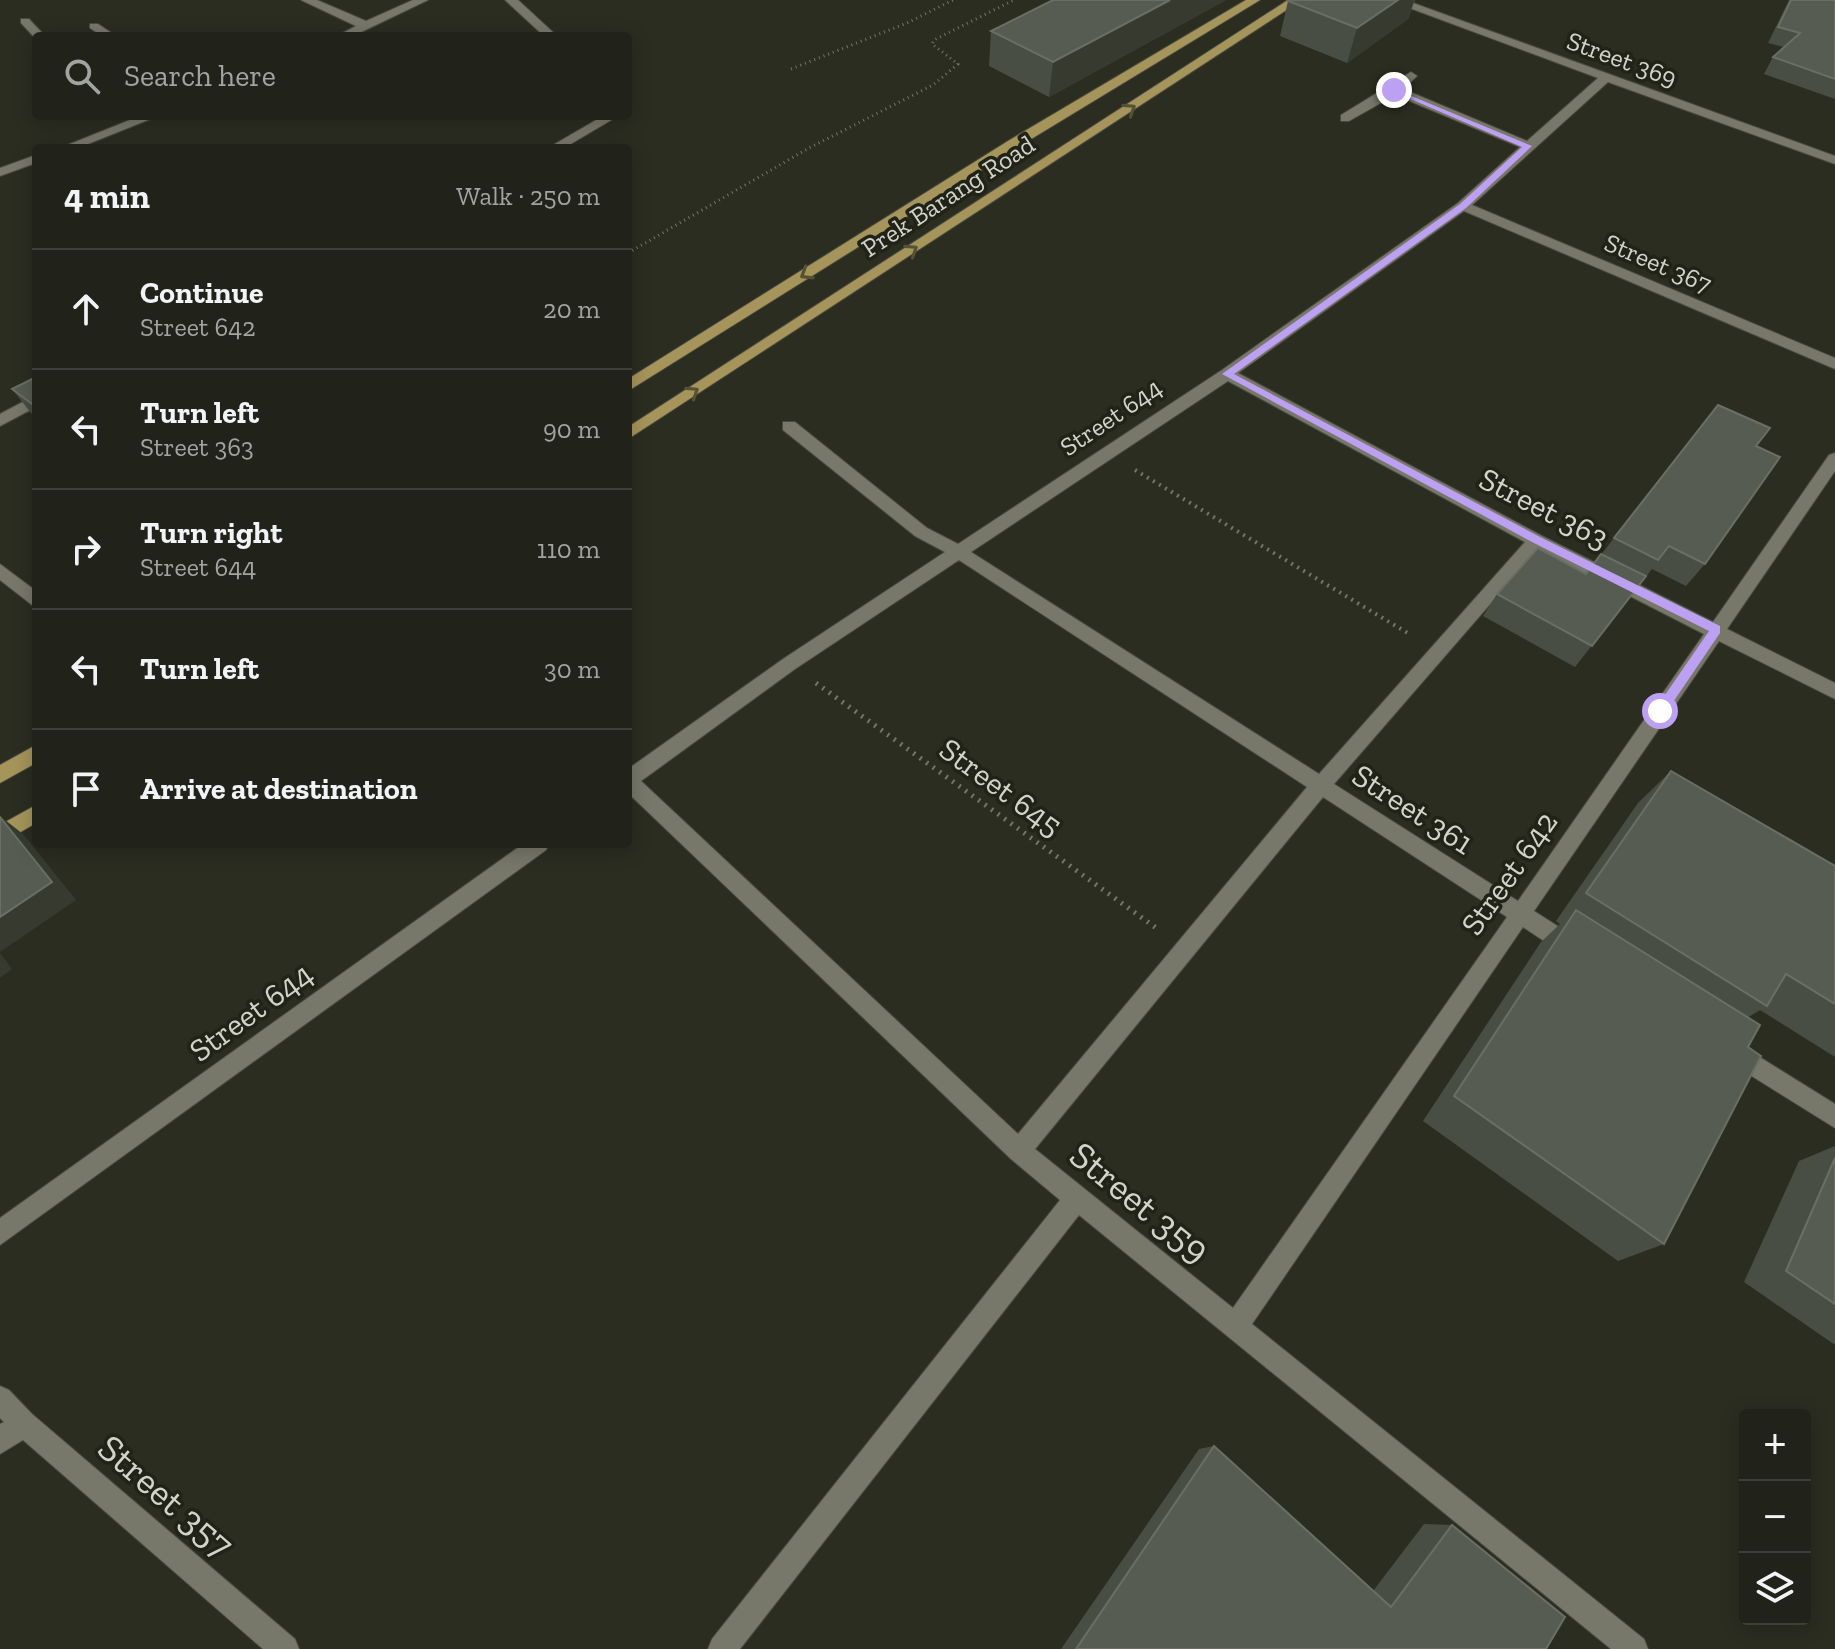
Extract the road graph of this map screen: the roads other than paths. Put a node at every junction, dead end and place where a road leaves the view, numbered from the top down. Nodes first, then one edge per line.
1 (307, 0) edge
2 (422, 0) edge
3 (511, 0) edge
4 (1254, 0) edge
5 (1296, 0) edge
6 (1394, 0) edge
7 (25, 21) dead end
8 (94, 26) dead end
9 (367, 26) junction
10 (35, 32) edge
11 (104, 32) edge
12 (353, 32) edge
13 (547, 32) edge
14 (1411, 76) dead end
15 (1606, 77) junction
16 (1394, 90) junction
17 (1345, 118) dead end
18 (141, 120) edge
19 (605, 120) edge
20 (77, 144) edge
21 (561, 144) edge
22 (1528, 146) junction
23 (32, 160) edge
24 (1835, 160) edge
25 (0, 172) edge
26 (1463, 206) junction
27 (1835, 364) edge
28 (1227, 374) junction
29 (632, 383) edge
30 (32, 402) edge
31 (0, 421) edge
32 (789, 426) dead end
33 (632, 431) edge
34 (1835, 459) edge
35 (1536, 540) junction
36 (959, 552) junction
37 (0, 570) edge
38 (32, 598) edge
39 (1716, 630) junction
40 (1835, 692) edge
41 (32, 755) edge
42 (0, 775) edge
43 (632, 777) edge
44 (632, 784) edge
45 (1321, 785) junction
46 (32, 815) edge
47 (0, 835) edge
48 (533, 848) edge
49 (1520, 914) junction
50 (1586, 956) edge
51 (1717, 1041) edge
52 (1835, 1117) edge
53 (1019, 1151) junction
54 (1077, 1198) junction
55 (0, 1233) edge
56 (1236, 1325) junction
57 (0, 1399) edge
58 (23, 1423) junction
59 (0, 1441) edge
60 (285, 1649) edge
61 (722, 1649) edge
62 (1634, 1649) edge

1 - 9 street
2 - 9 street
3 - 13 street
4 -> 29 main road, Prek Barang Road
33 -> 5 main road, Prek Barang Road
6 - 15 street, Street 369
7 - 10 street
8 - 11 street
9 - 12 street
14 - 16 street
15 - 22 street, Street 644
15 - 24 street, Street 369
16 - 17 street
16 - 22 street
18 - 20 street
19 - 21 street
22 - 26 street, Street 644
23 - 25 street
26 - 27 street, Street 367
26 - 28 street, Street 644
28 - 35 street, Street 363
28 - 36 street, Street 644
30 - 31 street
32 - 36 street, Street 361
34 - 39 street, Street 642
35 - 39 street, Street 363
35 - 45 street
36 - 43 street, Street 644
36 - 45 street, Street 361
37 - 38 street
39 - 40 street, Street 363
39 - 49 street, Street 642
41 - 42 main road
44 - 53 street, Street 359
45 - 49 street, Street 361
45 - 53 street
46 - 47 main road
48 - 55 street, Street 644
49 - 50 street, Street 361
49 - 56 street, Street 642
51 - 52 street
53 - 54 street, Street 359
54 - 56 street, Street 359
54 - 61 street
56 - 62 street, Street 359
57 - 58 street, Street 357
58 - 59 street
58 - 60 street, Street 357

